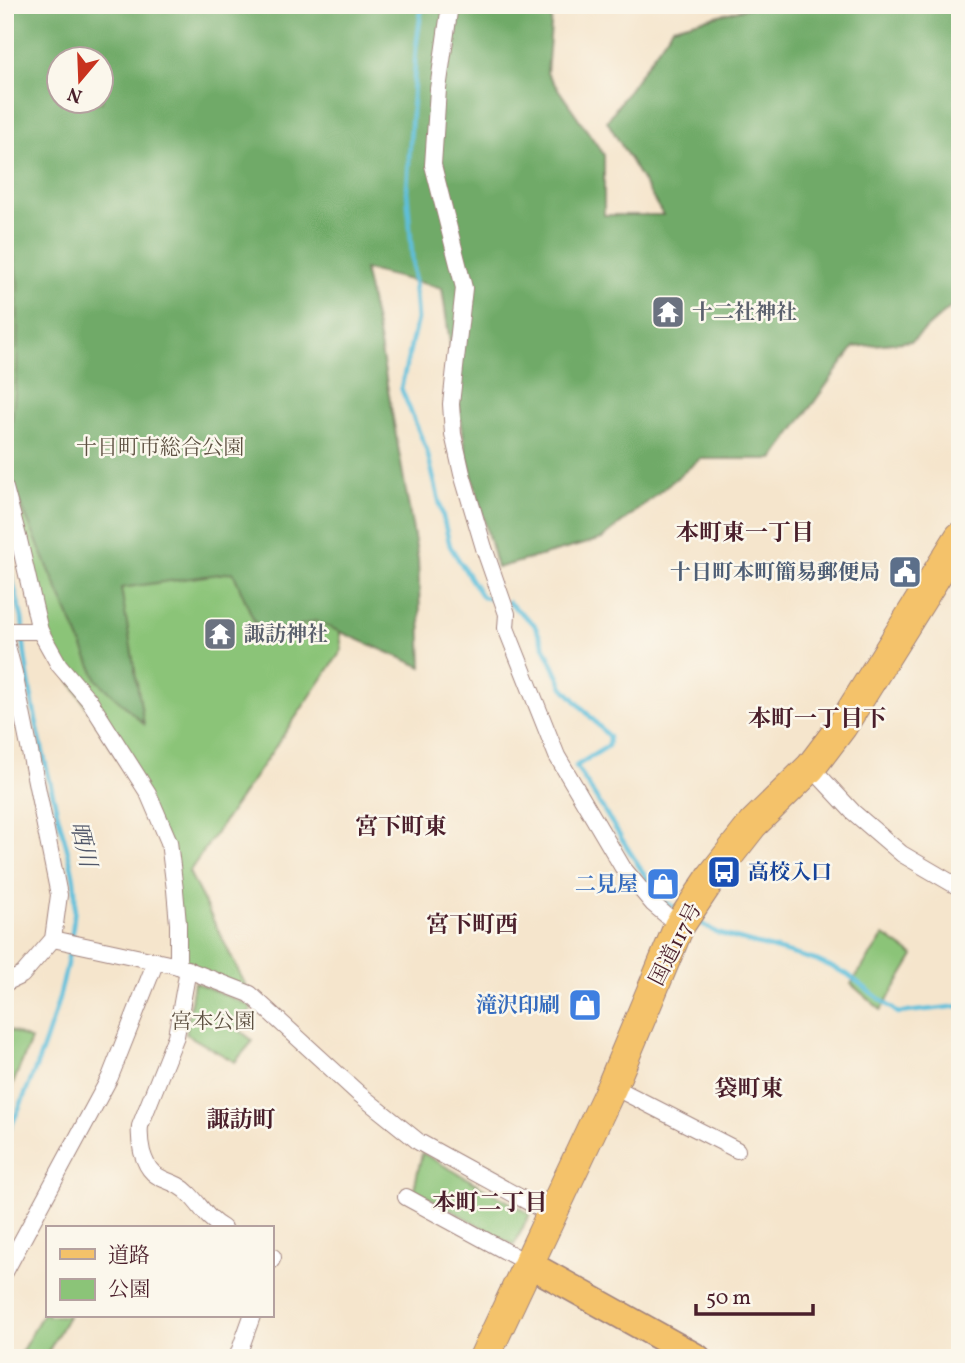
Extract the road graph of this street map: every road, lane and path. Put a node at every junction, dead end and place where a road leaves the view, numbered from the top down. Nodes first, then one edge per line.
1 (450, 5) edge
2 (5, 488) edge
3 (957, 549) edge
4 (5, 631) edge
5 (40, 631) junction
6 (5, 638) edge
7 (811, 766) junction
8 (960, 888) edge
9 (679, 926) junction
10 (58, 940) junction
11 (156, 961) junction
12 (183, 967) junction
13 (5, 983) edge
14 (612, 1086) junction
15 (737, 1150) dead end
16 (406, 1197) dead end
17 (552, 1215) junction
18 (220, 1226) edge
19 (529, 1264) junction
20 (5, 1272) edge
21 (251, 1318) edge
22 (237, 1358) edge
23 (484, 1358) edge
24 (698, 1358) edge

1 - 9 street
2 - 5 street
3 - 7 highway, 国道117号
4 - 5 street
5 - 12 street
6 - 10 street
7 - 8 street
7 - 9 highway, 国道117号
9 - 14 highway, 国道117号
10 - 11 street
10 - 13 street
11 - 12 street
11 - 20 street
12 - 17 street
12 - 18 street
14 - 15 street
14 - 17 highway, 国道117号
16 - 19 street
17 - 19 highway, 国道117号
19 - 23 highway, 国道117号
19 - 24 main road
21 - 22 street

